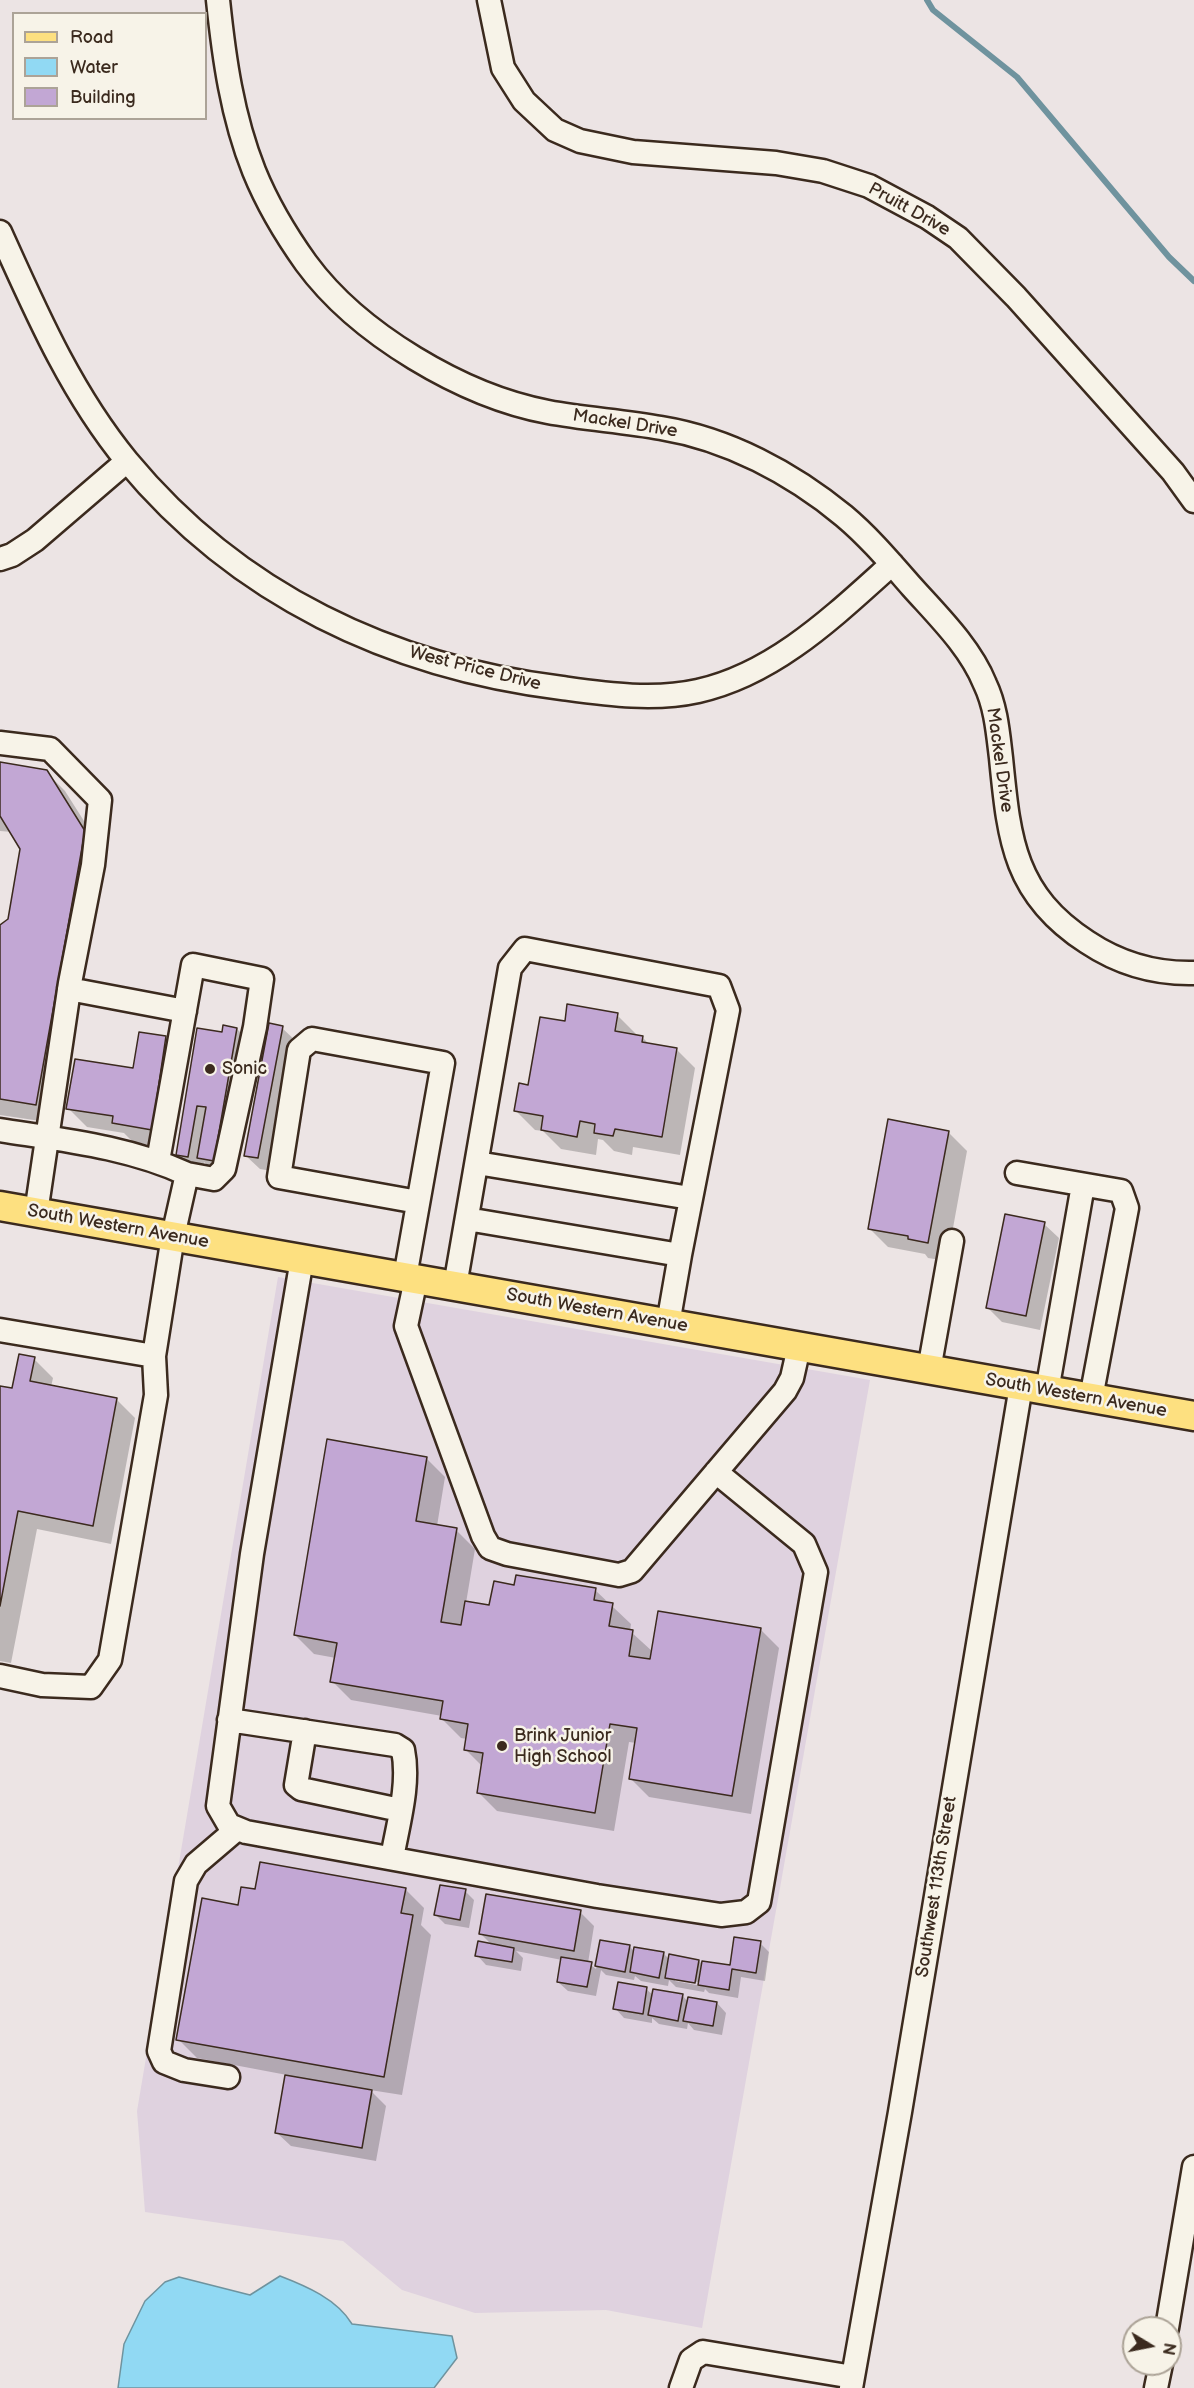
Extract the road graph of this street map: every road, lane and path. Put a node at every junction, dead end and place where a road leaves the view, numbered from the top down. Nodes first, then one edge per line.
1 (218, 0) edge
2 (489, 0) edge
3 (0, 232) edge
4 (128, 461) junction
5 (1194, 501) edge
6 (0, 560) edge
7 (892, 564) junction
8 (0, 743) edge
9 (1194, 973) edge
10 (69, 989) junction
11 (185, 1011) junction
12 (0, 1130) edge
13 (46, 1137) junction
14 (158, 1161) junction
15 (477, 1163) junction
16 (1017, 1173) dead end
17 (187, 1174) junction
18 (1083, 1185) junction
19 (690, 1198) junction
20 (418, 1202) junction
21 (0, 1206) edge
22 (36, 1213) junction
23 (467, 1219) junction
24 (173, 1236) junction
25 (952, 1241) dead end
26 (680, 1256) junction
27 (302, 1259) junction
28 (410, 1278) junction
29 (455, 1286) junction
30 (668, 1324) junction
31 (0, 1330) edge
32 (799, 1347) junction
33 (154, 1356) junction
34 (929, 1370) junction
35 (1034, 1388) junction
36 (1091, 1398) junction
37 (1194, 1416) edge
38 (716, 1472) junction
39 (0, 1676) edge
40 (229, 1720) junction
41 (305, 1731) junction
42 (400, 1810) junction
43 (237, 1828) junction
44 (392, 1858) junction
45 (228, 2077) dead end
46 (1194, 2167) edge
47 (1169, 2316) edge
48 (852, 2382) edge
49 (681, 2388) edge

1 - 7 street, Mackel Drive
2 - 5 street, Pruitt Drive
3 - 4 street, West Price Drive
4 - 6 street
4 - 7 street, West Price Drive
7 - 9 street, Mackel Drive
8 - 10 street
10 - 11 street
10 - 13 street
11 - 14 street
11 - 17 street
12 - 13 street
13 - 14 street
13 - 22 street
14 - 17 street
15 - 19 street
15 - 19 street
15 - 23 street
16 - 18 street
17 - 24 street
18 - 35 street, Southwest 113th Street
18 - 36 street
19 - 26 street
20 - 20 street
20 - 28 street
21 - 22 main road, South Western Avenue
22 - 24 main road, South Western Avenue
23 - 26 street
23 - 29 street
24 - 27 main road, South Western Avenue
24 - 33 street
25 - 34 street
26 - 30 street
27 - 28 main road, South Western Avenue
27 - 40 street
28 - 29 main road, South Western Avenue
28 - 38 street
29 - 30 main road, South Western Avenue
30 - 32 main road, South Western Avenue
31 - 33 street
32 - 34 main road, South Western Avenue
32 - 38 street
33 - 39 street
34 - 35 main road, South Western Avenue
35 - 36 main road, South Western Avenue
35 - 48 street, Southwest 113th Street
36 - 37 main road, South Western Avenue
38 - 44 street
40 - 41 street
40 - 43 street
41 - 42 street
41 - 42 street
42 - 44 street
43 - 44 street
43 - 45 street
46 - 47 street
48 - 49 street

